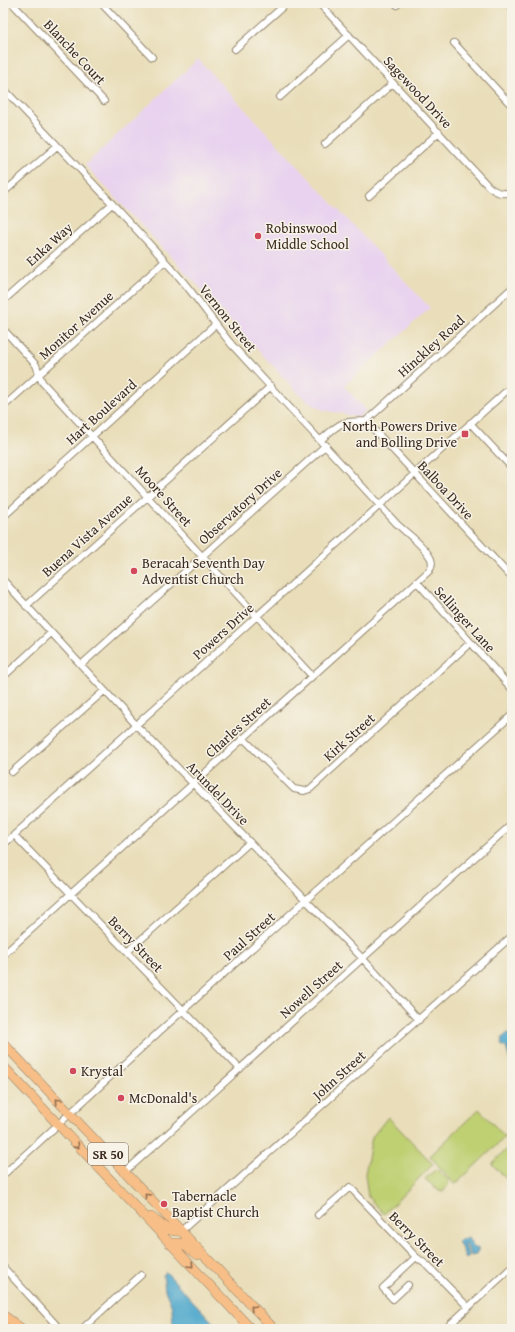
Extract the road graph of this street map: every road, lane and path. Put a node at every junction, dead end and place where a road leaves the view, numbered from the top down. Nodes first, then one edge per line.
1 (12, 3) edge
2 (101, 3) edge
3 (287, 3) edge
4 (319, 3) edge
5 (508, 3) edge
6 (512, 7) edge
7 (349, 35) junction
8 (454, 44) dead end
9 (235, 49) dead end
10 (152, 57) dead end
11 (393, 83) junction
12 (3, 88) edge
13 (280, 97) dead end
14 (104, 100) dead end
15 (512, 106) edge
16 (439, 132) junction
17 (325, 144) dead end
18 (57, 146) junction
19 (512, 191) edge
20 (3, 193) edge
21 (369, 196) dead end
22 (112, 204) junction
23 (165, 261) junction
24 (512, 288) edge
25 (3, 301) edge
26 (215, 325) junction
27 (3, 329) edge
28 (39, 374) junction
29 (271, 386) junction
30 (512, 386) edge
31 (3, 407) edge
32 (366, 421) junction
33 (470, 424) junction
34 (93, 436) junction
35 (321, 440) junction
36 (326, 445) junction
37 (512, 468) edge
38 (415, 474) junction
39 (147, 496) junction
40 (380, 505) junction
41 (3, 517) edge
42 (202, 556) junction
43 (432, 564) joint
44 (512, 578) edge
45 (3, 580) edge
46 (417, 582) junction
47 (26, 606) junction
48 (257, 616) junction
49 (51, 633) junction
50 (470, 644) junction
51 (81, 665) junction
52 (312, 676) junction
53 (3, 677) edge
54 (512, 689) edge
55 (104, 691) junction
56 (512, 715) edge
57 (136, 726) junction
58 (243, 738) junction
59 (12, 772) dead end
60 (192, 784) junction
61 (512, 824) edge
62 (14, 835) junction
63 (249, 843) junction
64 (3, 845) edge
65 (71, 895) junction
66 (306, 901) junction
67 (512, 936) edge
68 (127, 952) junction
69 (3, 954) edge
70 (363, 959) junction
71 (183, 1011) junction
72 (419, 1020) junction
73 (3, 1043) edge
74 (3, 1066) edge
75 (240, 1069) junction
76 (70, 1114) junction
77 (58, 1125) junction
78 (125, 1172) junction
79 (3, 1175) edge
80 (135, 1206) junction
81 (318, 1215) dead end
82 (181, 1231) junction
83 (170, 1243) junction
84 (416, 1256) junction
85 (212, 1265) junction
86 (3, 1267) edge
87 (512, 1267) edge
88 (141, 1275) dead end
89 (408, 1285) dead end
90 (468, 1307) junction
91 (3, 1315) edge
92 (22, 1329) edge
93 (60, 1329) edge
94 (82, 1329) edge
95 (251, 1329) edge
96 (274, 1329) edge
97 (445, 1329) edge

1 - 14 street, Blanche Court
2 - 10 street
3 - 9 street
4 - 7 street, Sagewood Drive
5 - 6 street
7 - 11 street, Sagewood Drive
7 - 13 street
8 - 15 street
11 - 16 street, Sagewood Drive
11 - 17 street
12 - 18 street, Vernon Street
16 - 19 street, Sagewood Drive
16 - 21 street
18 - 20 street
18 - 22 street, Vernon Street
22 - 23 street, Vernon Street
22 - 25 street, Enka Way
23 - 26 street, Vernon Street
23 - 28 street, Monitor Avenue
24 - 32 street, Hinckley Road
26 - 29 street, Vernon Street
26 - 34 street, Hart Boulevard
27 - 28 street, Moore Street
28 - 31 street, Monitor Avenue
28 - 34 street, Moore Street
29 - 35 street, Vernon Street
29 - 39 street, Buena Vista Avenue
30 - 33 street, Powers Drive
32 - 35 street
32 - 38 street, Balboa Drive
33 - 37 street
33 - 38 street, Powers Drive
34 - 39 street, Moore Street
34 - 41 street, Hart Boulevard
35 - 36 street, Vernon Street
36 - 40 street, Vernon Street
36 - 42 street, Observatory Drive
38 - 40 street, Powers Drive
38 - 44 street, Balboa Drive
39 - 42 street, Moore Street
39 - 47 street, Buena Vista Avenue
40 - 43 street, Vernon Street
40 - 48 street, Powers Drive
42 - 48 street, Moore Street
42 - 51 street, Observatory Drive
43 - 46 street, Charles Street
45 - 47 street, Arundel Drive
46 - 50 street, Sellinger Lane
46 - 52 street, Charles Street
47 - 49 street, Arundel Drive
48 - 52 street, Moore Street
48 - 57 street, Powers Drive
49 - 51 street, Arundel Drive
49 - 53 street
50 - 54 street, Sellinger Lane
50 - 58 street, Kirk Street
51 - 55 street, Arundel Drive
52 - 58 street, Charles Street
55 - 57 street, Arundel Drive
55 - 59 street
56 - 66 street, Paul Street
57 - 60 street, Arundel Drive
57 - 62 street, Powers Drive
58 - 60 street, Charles Street
60 - 63 street, Arundel Drive
60 - 65 street, Charles Street
61 - 70 street, Nowell Street
62 - 64 street, Powers Drive
62 - 65 street, Berry Street
63 - 66 street, Arundel Drive
63 - 68 street
65 - 68 street, Berry Street
65 - 69 street, Charles Street
66 - 70 street, Arundel Drive
66 - 71 street, Paul Street
67 - 72 street, John Street
68 - 71 street, Berry Street
70 - 72 street, Arundel Drive
70 - 75 street, Nowell Street
71 - 75 street, Berry Street
71 - 76 street, Paul Street
72 - 82 street, John Street
76 -> 73 highway, SR 50
74 - 77 highway, SR 50
75 - 78 street, Nowell Street
76 - 77 street, Paul Street
76 - 78 highway, SR 50
77 - 79 street, Paul Street
77 -> 80 highway, SR 50
82 -> 78 highway, SR 50
80 - 82 highway
80 - 83 highway, SR 50
81 - 84 street, Berry Street
82 - 85 highway, SR 50
83 - 85 highway
83 -> 95 highway, SR 50
84 - 89 street
84 - 90 street, Berry Street
96 -> 85 highway, SR 50
86 - 93 street
87 - 90 street
88 - 94 street
90 - 97 street
91 - 92 highway

